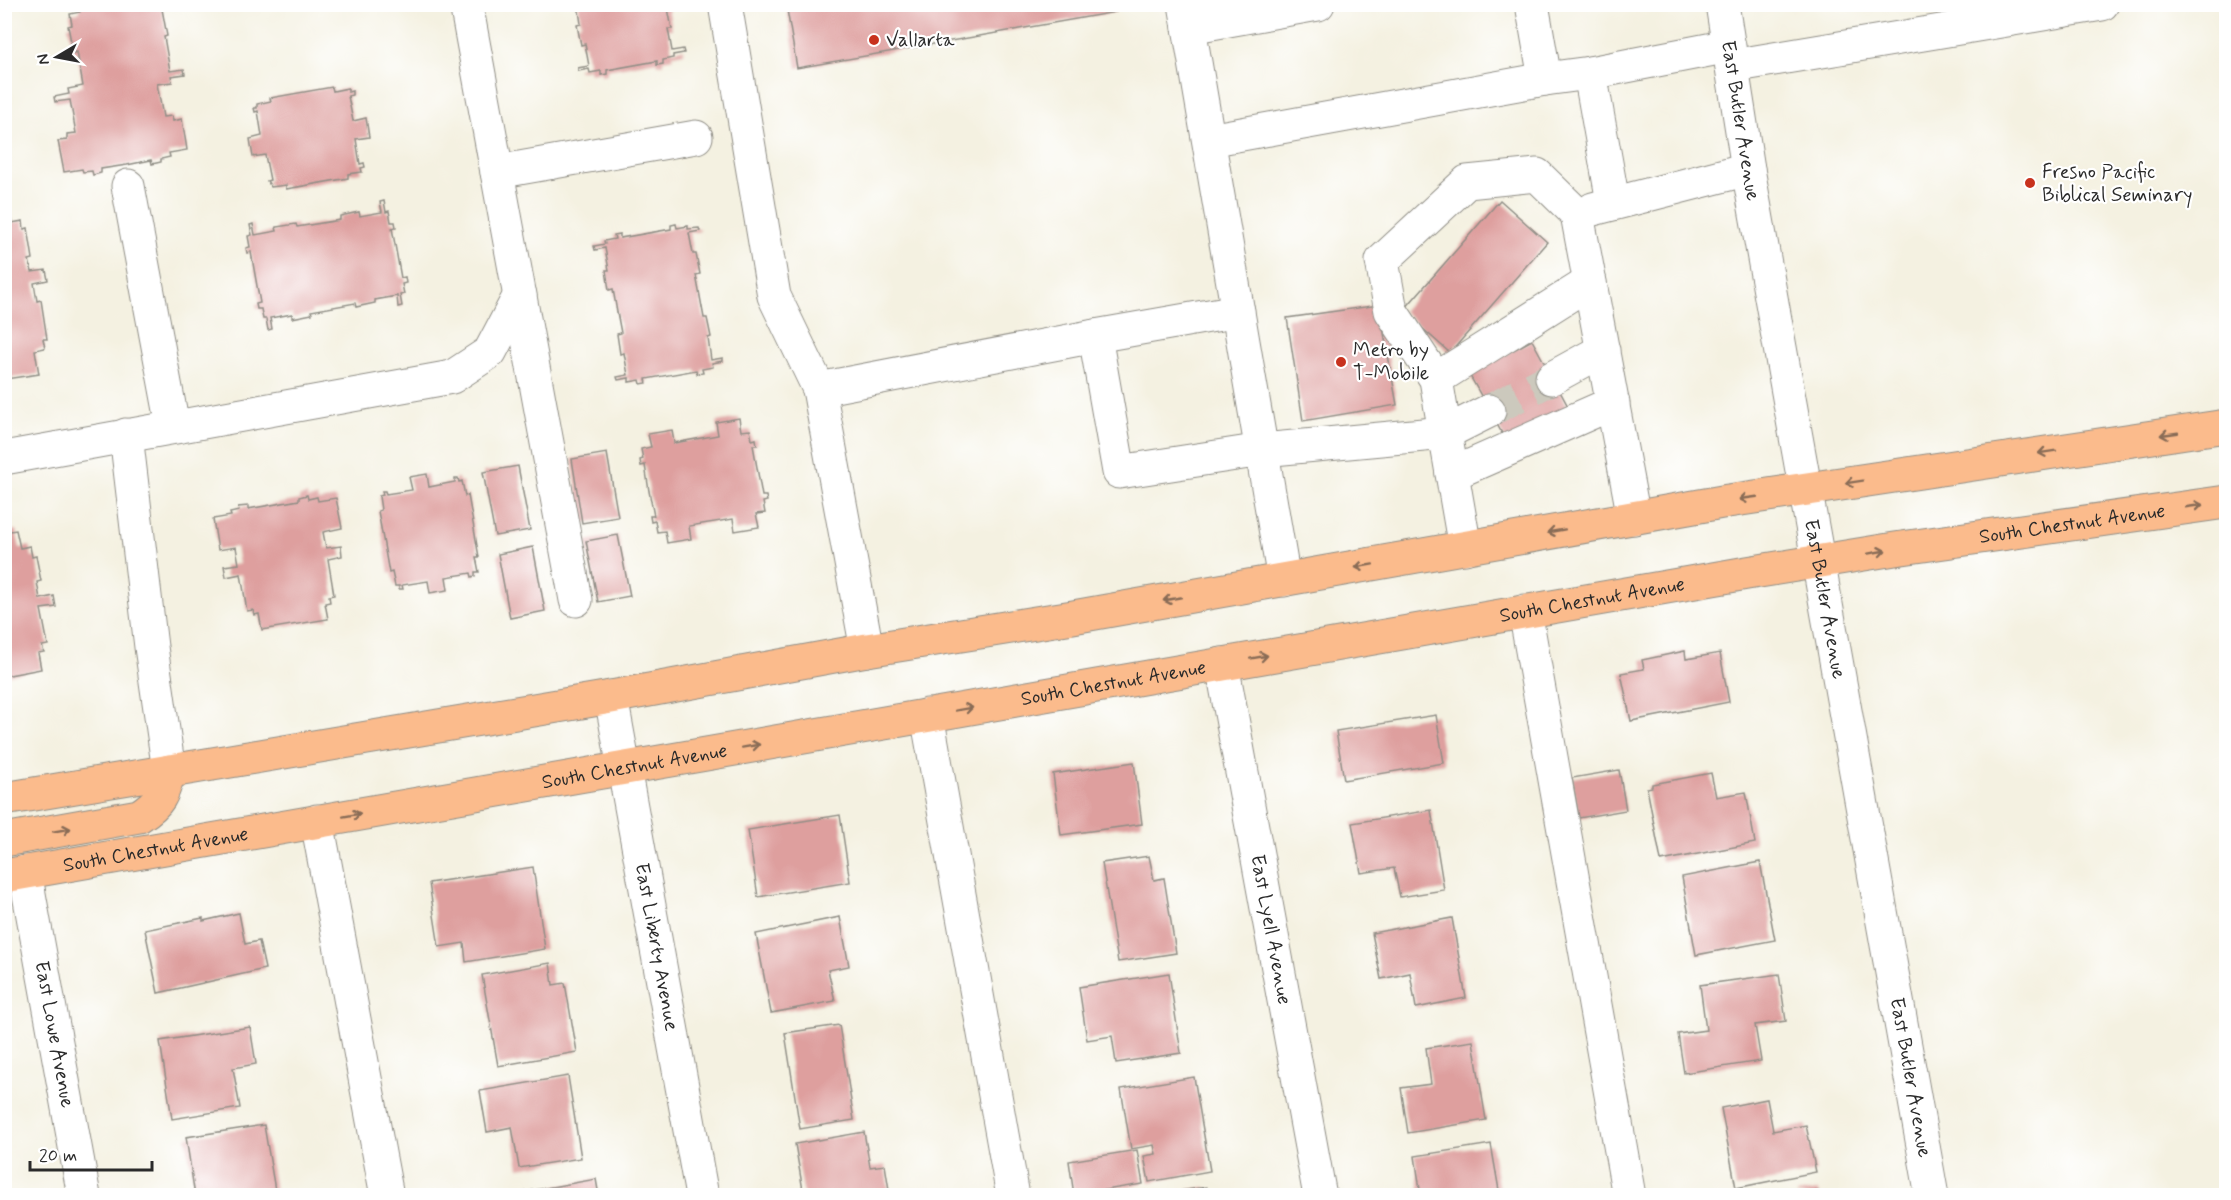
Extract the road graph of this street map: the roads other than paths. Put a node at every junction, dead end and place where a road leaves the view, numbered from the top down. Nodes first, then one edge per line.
1 (466, 4) edge
2 (725, 4) edge
3 (1318, 4) edge
4 (1532, 4) edge
5 (1722, 4) edge
6 (2102, 4) edge
7 (1187, 16) edge
8 (1730, 56) junction
9 (1590, 73) junction
10 (1545, 79) junction
11 (696, 137) dead end
12 (1209, 140) junction
13 (1748, 169) junction
14 (497, 172) junction
15 (128, 186) dead end
16 (1613, 202) junction
17 (1577, 214) junction
18 (1590, 282) junction
19 (520, 295) junction
20 (1238, 311) junction
21 (1095, 336) junction
22 (1603, 350) junction
23 (1552, 378) tunnel mouth
24 (1436, 379) junction
25 (819, 389) junction
26 (1613, 403) junction
27 (1490, 411) tunnel mouth
28 (173, 426) junction
29 (2226, 426) edge
30 (1445, 433) junction
31 (126, 435) junction
32 (1262, 450) junction
33 (4, 458) edge
34 (1452, 474) junction
35 (1806, 489) junction
36 (2226, 502) edge
37 (1634, 518) junction
38 (1465, 548) junction
39 (1819, 562) junction
40 (1284, 580) junction
41 (576, 600) dead end
42 (1525, 611) junction
43 (867, 650) junction
44 (1222, 664) junction
45 (611, 697) junction
46 (927, 715) junction
47 (623, 768) junction
48 (169, 771) junction
49 (4, 799) edge
50 (317, 821) junction
51 (4, 840) edge
52 (15, 874) edge
53 (84, 1196) edge
54 (387, 1196) edge
55 (702, 1196) edge
56 (1013, 1196) edge
57 (1320, 1196) edge
58 (1629, 1196) edge
59 (1932, 1196) edge

1 - 14 street
2 - 25 street
3 - 7 street
4 - 10 street
5 - 8 street, East Butler Avenue
6 - 8 street
7 - 12 street
8 - 9 street
8 - 13 street, East Butler Avenue
9 - 10 street
9 - 16 street
10 - 12 street
11 - 14 street
12 - 20 street
13 - 16 street
13 - 35 street, East Butler Avenue
14 - 19 street
15 - 28 street
16 - 17 street
17 - 18 street
17 - 24 street
18 - 22 street
18 - 24 street
19 - 28 street
19 - 41 street
20 - 21 street
20 - 32 street
21 - 25 street
21 - 32 street
22 - 23 street
22 - 26 street
24 - 30 street
25 - 43 street
26 - 34 street
26 - 37 street
27 - 30 street
28 - 31 street
29 -> 35 main road
30 - 32 street
30 - 34 street
31 - 33 street
31 - 48 street
32 - 40 street
34 - 38 street
35 -> 37 main road
35 - 39 street, East Butler Avenue
39 -> 36 main road, South Chestnut Avenue
37 -> 38 main road
38 -> 40 main road
39 - 42 main road, South Chestnut Avenue
39 - 59 street, East Butler Avenue
40 -> 43 main road
44 -> 42 main road, South Chestnut Avenue
42 - 58 street
43 - 45 main road
46 -> 44 main road, South Chestnut Avenue
44 - 57 street, East Lyell Avenue
45 - 47 street, East Liberty Avenue
45 - 48 main road
47 -> 46 main road, South Chestnut Avenue
46 - 56 street
50 -> 47 main road, South Chestnut Avenue
47 - 55 street, East Liberty Avenue
48 - 49 main road
51 -> 48 main road
50 - 52 main road, South Chestnut Avenue
50 - 54 street
52 - 53 street, East Lowe Avenue

